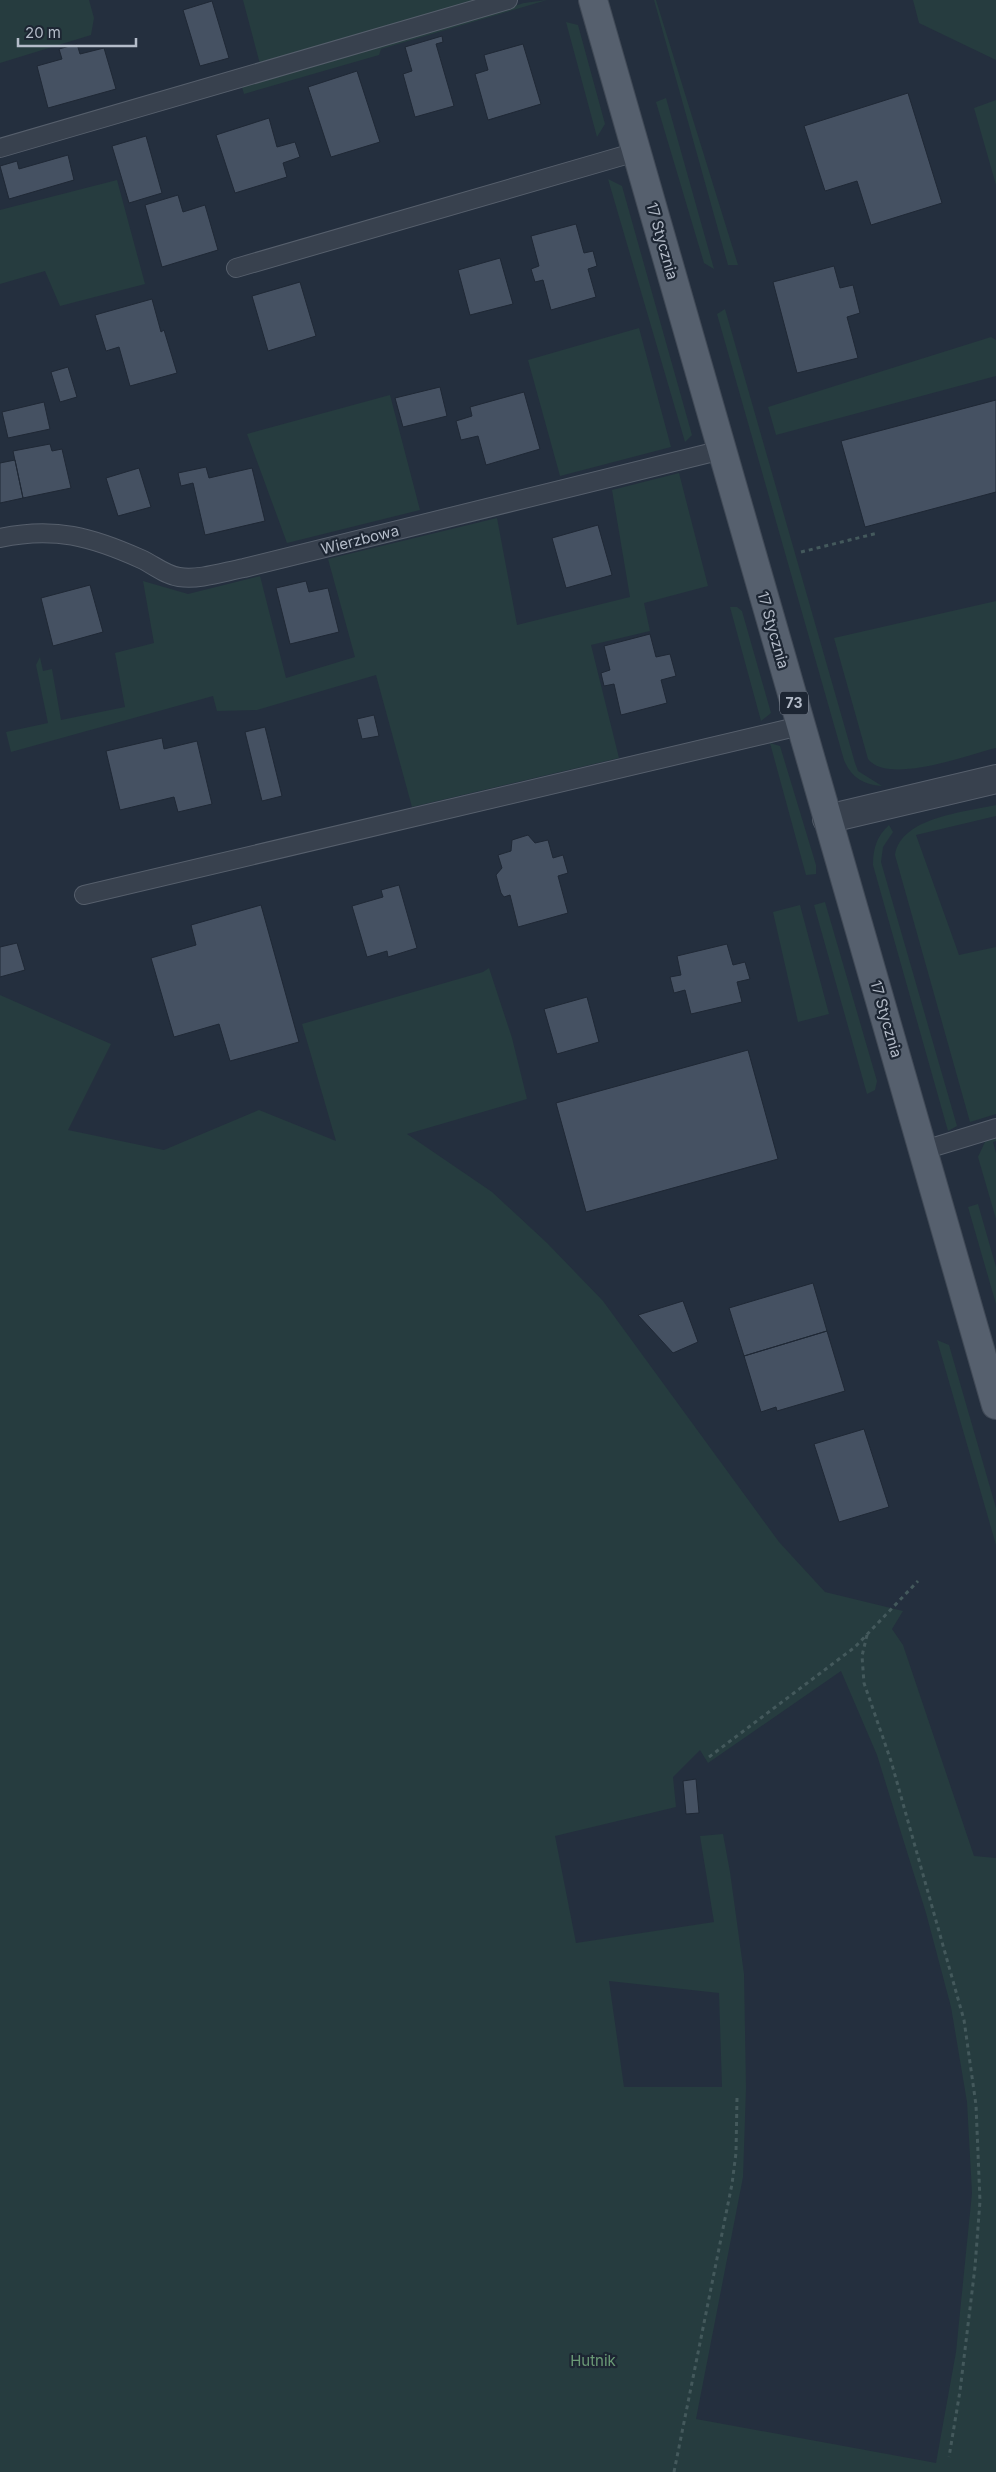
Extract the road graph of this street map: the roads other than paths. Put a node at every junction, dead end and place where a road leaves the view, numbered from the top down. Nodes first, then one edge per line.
1 (508, 0) edge
2 (593, 0) edge
3 (0, 148) edge
4 (636, 152) junction
5 (236, 268) dead end
6 (722, 450) junction
7 (0, 538) edge
8 (800, 726) junction
9 (996, 779) edge
10 (827, 819) junction
11 (84, 896) dead end
12 (996, 1128) edge
13 (924, 1150) junction
14 (996, 1405) edge

1 - 3 lane
2 - 4 main road, 17 Stycznia / 73
4 - 5 lane
4 - 6 main road, 17 Stycznia / 73
6 - 7 lane, Wierzbowa
6 - 8 main road, 17 Stycznia / 73
8 - 10 main road, 17 Stycznia / 73
8 - 11 lane
9 - 10 street
10 - 13 main road, 17 Stycznia / 73
12 - 13 lane
13 - 14 main road, 17 Stycznia / 73

